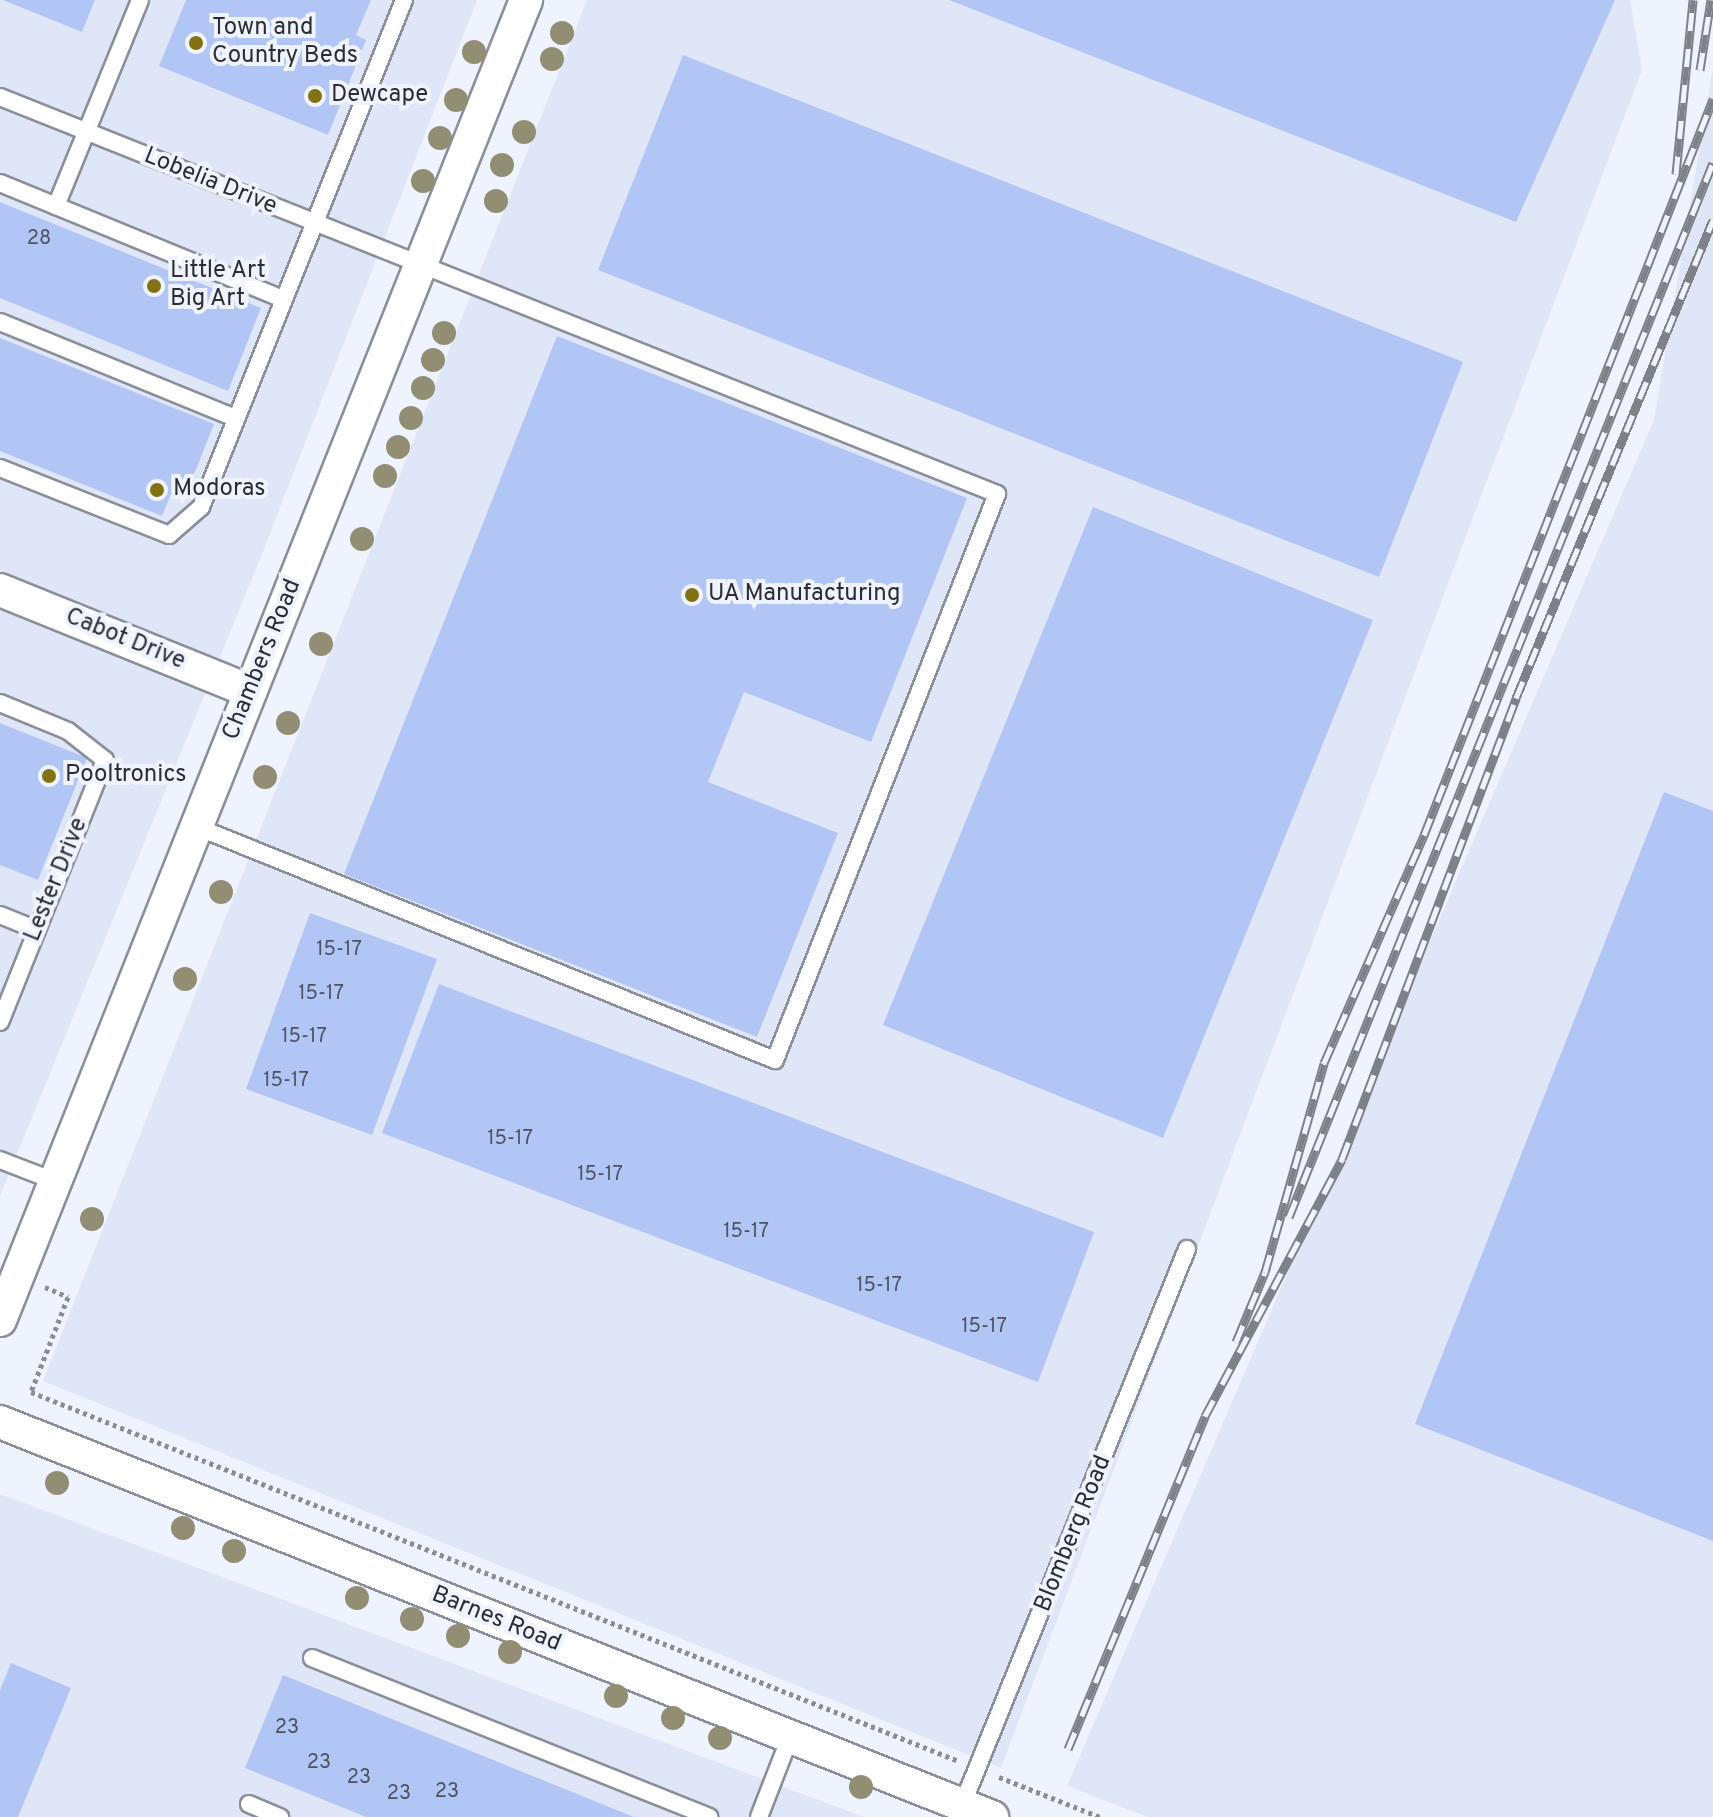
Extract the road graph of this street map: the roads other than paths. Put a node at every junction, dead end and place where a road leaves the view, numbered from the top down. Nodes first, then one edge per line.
1 (140, 0) edge
2 (404, 0) edge
3 (526, 0) edge
4 (0, 97) edge
5 (86, 132) junction
6 (0, 183) edge
7 (56, 206) junction
8 (313, 224) junction
9 (421, 268) junction
10 (283, 299) junction
11 (0, 322) edge
12 (235, 418) junction
13 (0, 468) edge
14 (0, 590) edge
15 (250, 691) junction
16 (0, 703) edge
17 (197, 827) junction
18 (0, 915) edge
19 (37, 930) junction
20 (0, 1022) edge
21 (0, 1160) edge
22 (57, 1182) junction
23 (1187, 1249) dead end
24 (0, 1320) edge
25 (0, 1422) edge
26 (312, 1658) dead end
27 (790, 1737) junction
28 (249, 1804) dead end
29 (960, 1811) edge
30 (280, 1817) edge
31 (709, 1817) edge
32 (759, 1817) edge
33 (992, 1817) edge

1 - 5 lane
2 - 8 lane
3 - 9 street, Chambers Road
4 - 5 lane, Lobelia Drive
5 - 7 lane
5 - 8 lane, Lobelia Drive
6 - 7 lane
7 - 10 lane
8 - 9 lane, Lobelia Drive
8 - 10 lane
9 - 15 street, Chambers Road
9 - 17 lane, Lobelia Drive
10 - 12 lane
11 - 12 lane
12 - 13 lane
14 - 15 street, Cabot Drive
15 - 17 street, Chambers Road
16 - 19 lane, Lester Drive
17 - 22 street, Chambers Road
18 - 19 lane
19 - 20 lane, Lester Drive
21 - 22 lane
22 - 24 street, Chambers Road
23 - 29 lane, Blomberg Road
25 - 27 street, Barnes Road
26 - 31 lane
27 - 29 street, Barnes Road
27 - 32 lane
28 - 30 lane
29 - 33 street, Barnes Road

